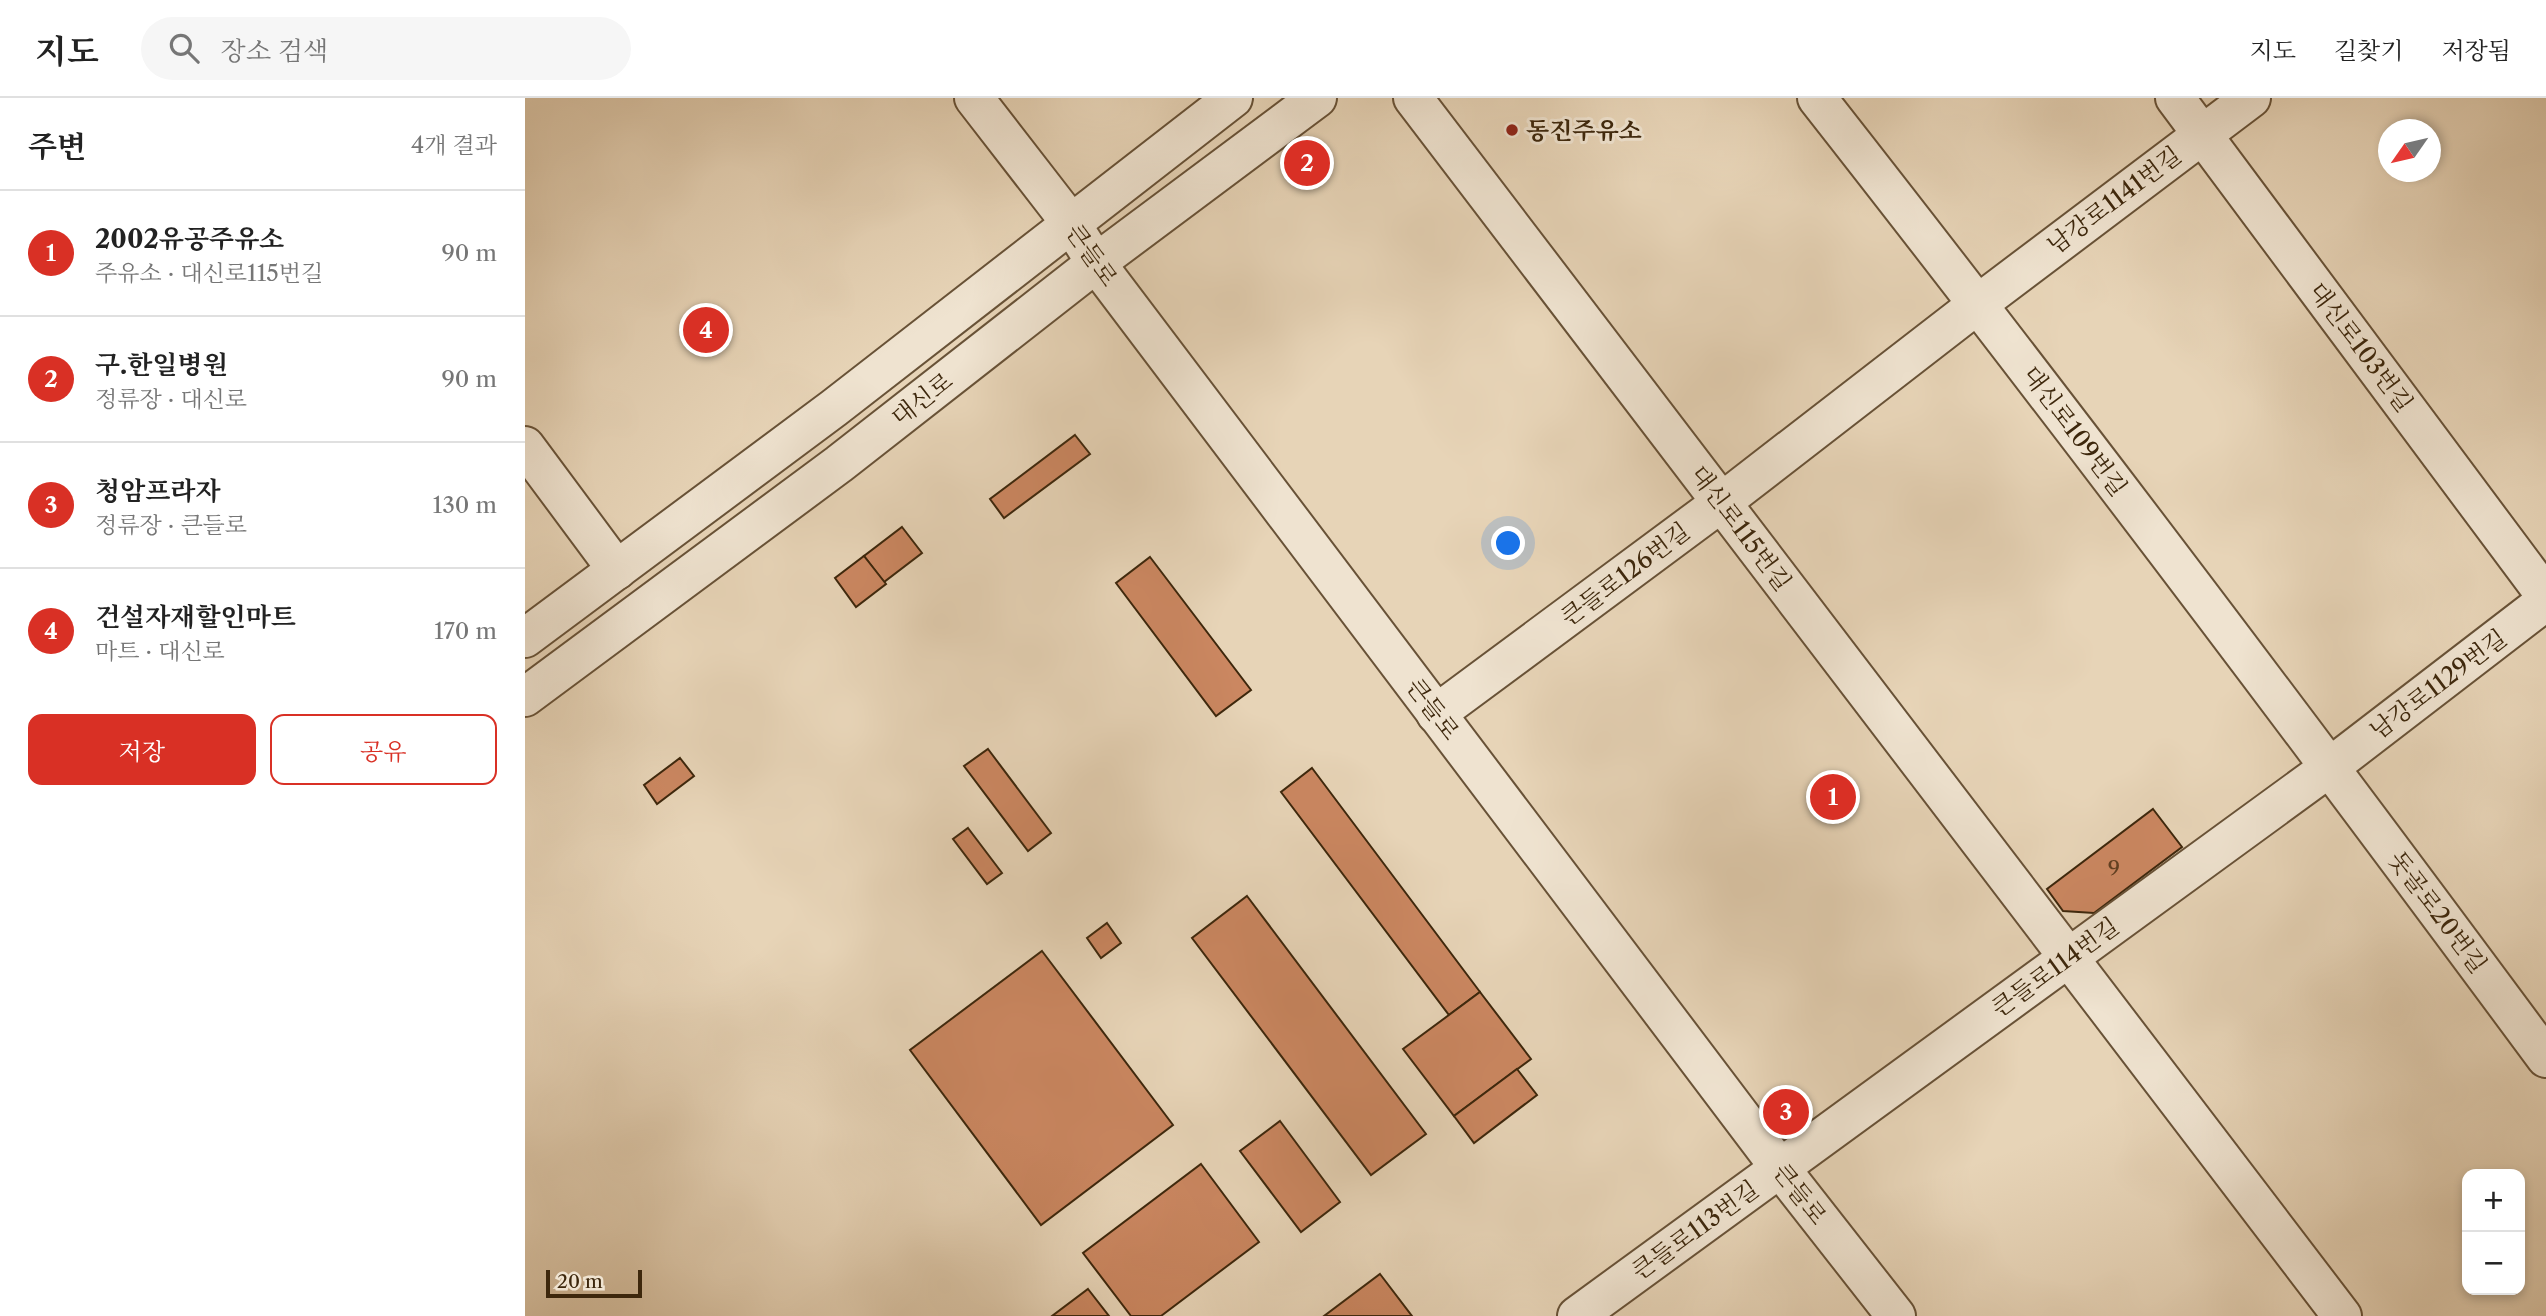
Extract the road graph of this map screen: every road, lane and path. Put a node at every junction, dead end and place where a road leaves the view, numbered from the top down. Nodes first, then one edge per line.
1 (974, 98) edge
2 (1233, 98) edge
3 (1317, 98) edge
4 (1413, 98) edge
5 (1817, 98) edge
6 (2175, 98) edge
7 (2251, 98) edge
8 (2202, 133) junction
9 (1070, 222) junction
10 (1096, 263) junction
11 (1978, 304) junction
12 (525, 446) edge
13 (1722, 502) junction
14 (617, 570) junction
15 (2546, 599) edge
16 (525, 638) edge
17 (525, 697) edge
18 (1436, 714) junction
19 (2330, 767) junction
20 (2069, 957) junction
21 (2546, 1058) edge
22 (1780, 1168) junction
23 (1577, 1316) edge
24 (1895, 1316) edge
25 (2342, 1316) edge

1 - 9 street, 큰들로
2 - 9 street, 대신로
3 - 10 street, 대신로
4 - 13 street, 대신로115번길
5 - 11 street, 대신로109번길
6 - 8 street, 대신로103번길
7 - 8 street, 남강로1141번길
8 - 11 street, 남강로1141번길
8 - 15 street, 대신로103번길
9 - 10 street, 큰들로
9 - 14 street, 대신로
10 - 17 street, 대신로
10 - 18 street, 큰들로
11 - 13 street, 큰들로126번길
11 - 19 street, 대신로109번길
12 - 14 street
13 - 18 street, 큰들로126번길
13 - 20 street, 대신로115번길
14 - 16 street, 대신로
15 - 19 street, 남강로1129번길
18 - 22 street, 큰들로
19 - 20 street, 큰들로114번길
19 - 21 street, 돗골로20번길
20 - 22 street, 큰들로114번길
20 - 25 street, 대신로115번길
22 - 23 street, 큰들로113번길
22 - 24 street, 큰들로

